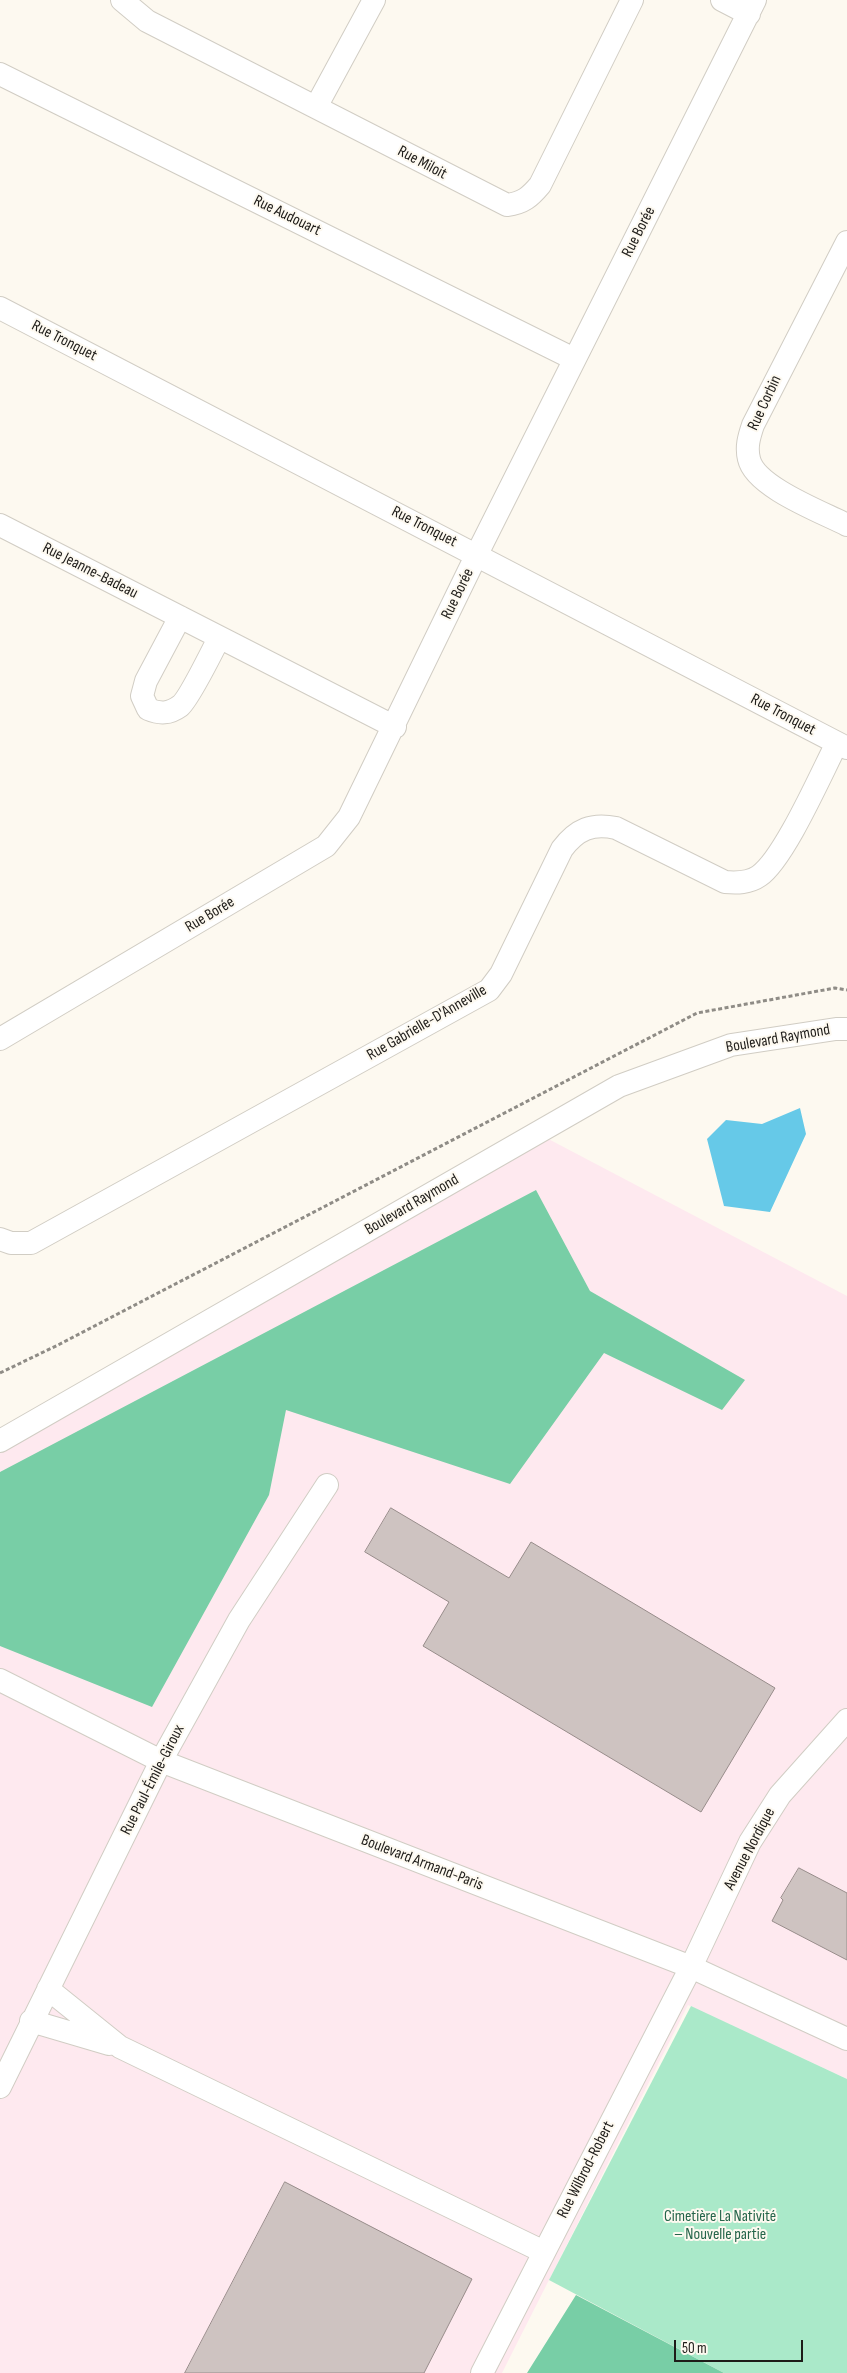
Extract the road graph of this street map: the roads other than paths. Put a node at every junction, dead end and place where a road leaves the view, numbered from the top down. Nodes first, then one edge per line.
1 (122, 0) edge
2 (374, 0) edge
3 (632, 0) edge
4 (722, 0) edge
5 (752, 7) edge
6 (0, 74) edge
7 (316, 107) junction
8 (847, 242) edge
9 (0, 308) edge
10 (574, 359) junction
11 (0, 525) edge
12 (847, 525) edge
13 (477, 554) junction
14 (180, 618) junction
15 (219, 638) junction
16 (395, 727) junction
17 (842, 745) edge
18 (847, 1029) edge
19 (0, 1039) edge
20 (0, 1239) edge
21 (0, 1441) edge
22 (327, 1485) dead end
23 (0, 1680) edge
24 (847, 1720) edge
25 (160, 1761) junction
26 (691, 1967) junction
27 (48, 1989) junction
28 (31, 2021) junction
29 (847, 2040) edge
30 (120, 2048) junction
31 (0, 2087) edge
32 (544, 2252) junction
33 (482, 2373) edge

1 - 7 street, Rue Miloit
2 - 7 street
3 - 7 street, Rue Miloit
4 - 5 street
5 - 10 street, Rue Borée
6 - 10 street, Rue Audouart
8 - 12 street, Rue Corbin
9 - 13 street, Rue Tronquet
10 - 13 street, Rue Borée
11 - 14 street, Rue Jeanne-Badeau
13 - 16 street, Rue Borée
13 - 17 street, Rue Tronquet
14 - 15 street, Rue Jeanne-Badeau
14 - 15 street
15 - 16 street, Rue Jeanne-Badeau
16 - 19 street, Rue Borée
17 - 20 street, Rue Gabrielle-D'Anneville
18 - 21 street, Boulevard Raymond
22 - 25 street, Rue Paul-Émile-Giroux
23 - 25 street, Boulevard Armand-Paris
24 - 26 street, Avenue Nordique
25 - 26 street, Boulevard Armand-Paris
25 - 27 street, Rue Paul-Émile-Giroux
26 - 29 street, Boulevard Armand-Paris
26 - 32 street, Rue Wilbrod-Robert
27 - 28 street, Rue Paul-Émile-Giroux
27 - 30 street
28 - 30 street
28 - 31 street, Rue Paul-Émile-Giroux
30 - 32 street
32 - 33 street, Rue Wilbrod-Robert

